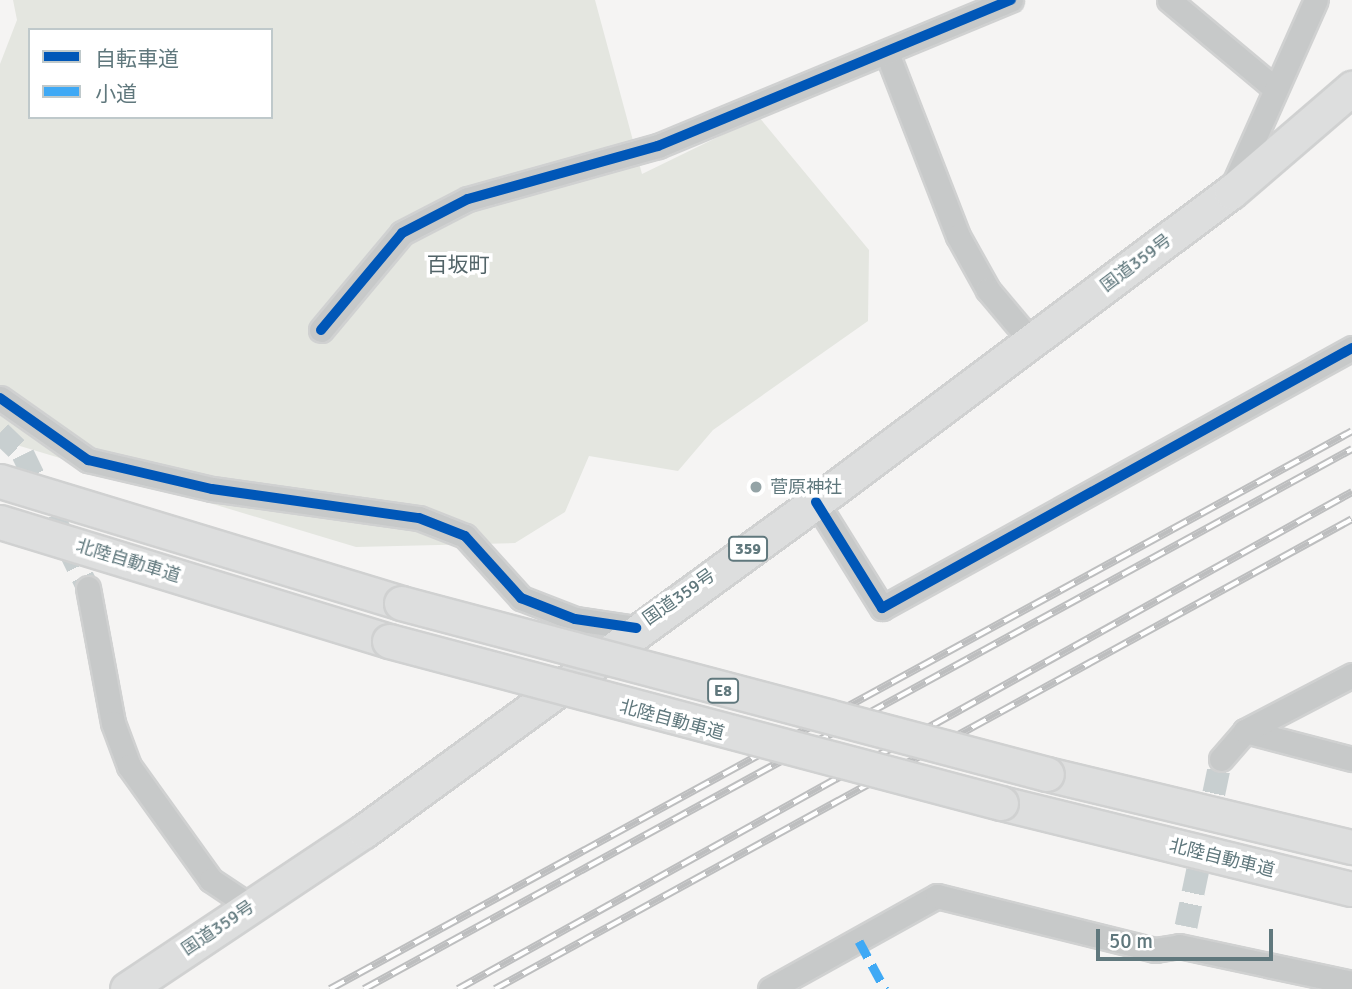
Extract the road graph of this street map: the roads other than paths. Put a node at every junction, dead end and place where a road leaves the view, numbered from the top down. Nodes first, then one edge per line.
1 (1011, 0) edge
2 (1169, 0) edge
3 (1316, 0) edge
4 (887, 53) junction
5 (1273, 87) junction
6 (1350, 93) edge
7 (1231, 192) junction
8 (321, 330) dead end
9 (1031, 341) junction
10 (1352, 348) edge
11 (0, 398) edge
12 (0, 481) edge
13 (816, 502) junction
14 (0, 522) edge
15 (88, 588) tunnel mouth
16 (636, 628) junction
17 (1352, 675) edge
18 (1245, 732) junction
19 (1221, 759) tunnel mouth
20 (1352, 759) edge
21 (1352, 847) edge
22 (1352, 889) edge
23 (250, 906) junction
24 (1352, 984) edge
25 (127, 989) edge
26 (770, 989) edge

1 - 4 street
2 - 5 street
3 - 5 street
4 - 8 street
4 - 9 street
5 - 7 street
6 - 7 highway, 国道359号 / 359
7 - 9 highway, 国道359号 / 359
9 - 13 highway, 国道359号 / 359
10 - 13 street
11 - 16 street
12 - 21 highway, E8, bridge
13 - 16 highway, 国道359号 / 359
14 - 22 highway, 北陸自動車道 / E8, bridge
15 - 23 street
16 - 23 highway, 国道359号 / 359
17 - 18 street
18 - 19 street
18 - 20 street
23 - 25 highway, 国道359号 / 359
24 - 26 street

